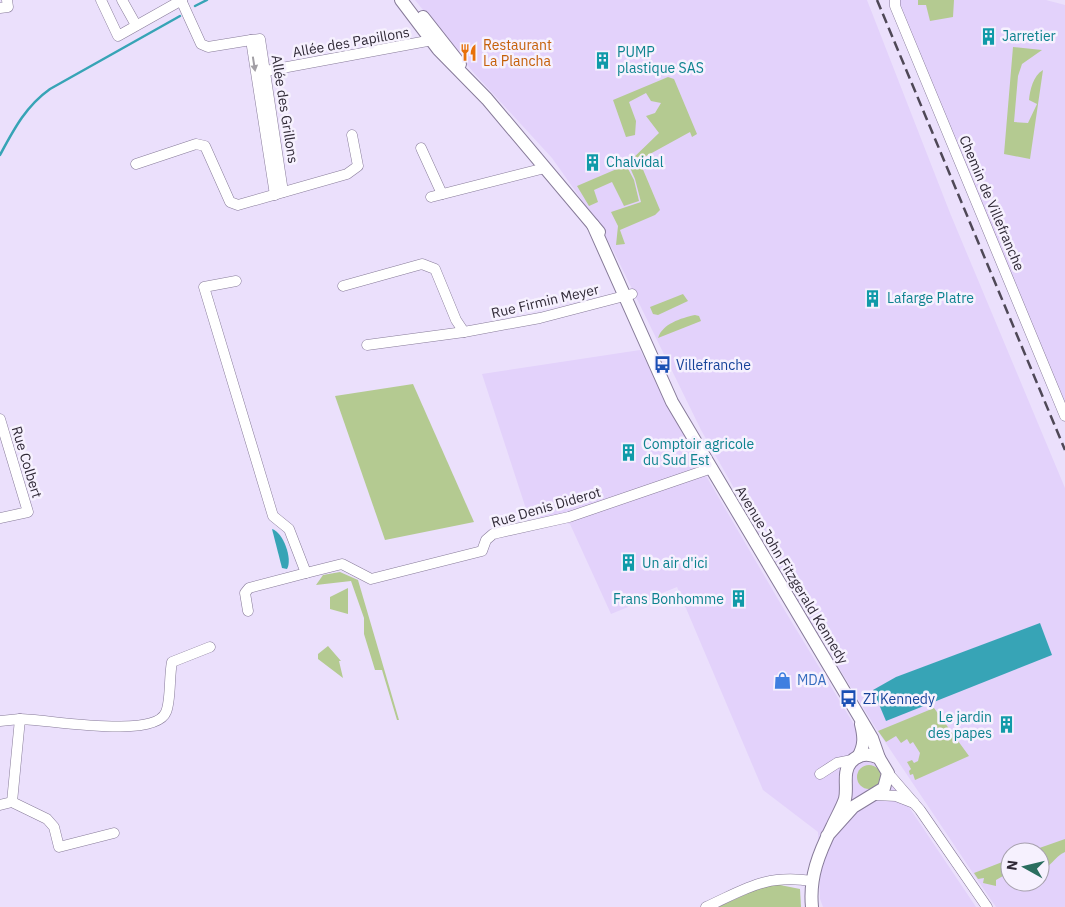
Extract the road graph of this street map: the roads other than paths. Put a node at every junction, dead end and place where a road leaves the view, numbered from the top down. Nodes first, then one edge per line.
1 (7, 0) edge
2 (101, 0) edge
3 (122, 0) edge
4 (181, 0) edge
5 (401, 0) edge
6 (407, 0) edge
7 (895, 0) edge
8 (0, 8) edge
9 (136, 25) junction
10 (436, 39) junction
11 (251, 40) junction
12 (266, 72) junction
13 (352, 134) dead end
14 (421, 148) dead end
15 (136, 164) dead end
16 (545, 168) junction
17 (279, 194) junction
18 (442, 194) junction
19 (431, 197) dead end
20 (236, 281) dead end
21 (342, 286) dead end
22 (629, 295) junction
23 (464, 332) junction
24 (367, 345) dead end
25 (1065, 416) edge
26 (0, 419) edge
27 (712, 468) junction
28 (0, 518) edge
29 (306, 573) junction
30 (248, 611) dead end
31 (210, 648) dead end
32 (859, 716) junction
33 (20, 720) junction
34 (0, 722) edge
35 (879, 758) junction
36 (855, 759) junction
37 (829, 767) junction
38 (888, 773) junction
39 (820, 774) dead end
40 (846, 780) junction
41 (873, 796) junction
42 (12, 802) junction
43 (915, 803) junction
44 (0, 805) edge
45 (114, 833) dead end
46 (827, 836) junction
47 (812, 881) junction
48 (706, 907) edge
49 (812, 907) edge
50 (987, 907) edge

1 - 8 street
2 - 9 street
3 - 9 street
4 - 9 street
4 - 11 street
5 - 10 street, Avenue John Fitzgerald Kennedy
6 - 10 street, Avenue John Fitzgerald Kennedy
7 - 25 street, Chemin de Villefranche
10 - 12 street, Allée des Papillons
10 - 16 street, Avenue John Fitzgerald Kennedy
11 - 12 street, Allée des Grillons
11 -> 17 street, Allée des Grillons
12 - 17 street, Allée des Grillons
13 - 17 street
14 - 18 street
15 - 17 street
16 - 18 street
16 - 22 street, Avenue John Fitzgerald Kennedy
18 - 19 street
20 - 29 street
21 - 23 street
22 - 23 street, Rue Firmin Meyer
22 - 27 street, Avenue John Fitzgerald Kennedy
23 - 24 street, Rue Firmin Meyer
26 - 28 street, Rue Colbert
27 - 29 street, Rue Denis Diderot
27 - 32 street, Avenue John Fitzgerald Kennedy
29 - 30 street, Rue Denis Diderot
31 - 33 street
32 - 35 street, Avenue John Fitzgerald Kennedy
32 - 36 street, Avenue John Fitzgerald Kennedy
33 - 34 street
33 - 42 street
35 - 36 street
35 - 38 street
36 - 37 street
36 - 40 street
37 - 39 street
37 - 40 street
38 - 41 street
38 - 43 street
40 - 41 street
40 - 46 street
41 - 43 street
41 - 46 street
42 - 44 street
42 - 45 street
43 - 50 street
46 - 47 street
47 - 48 street
47 - 49 street

